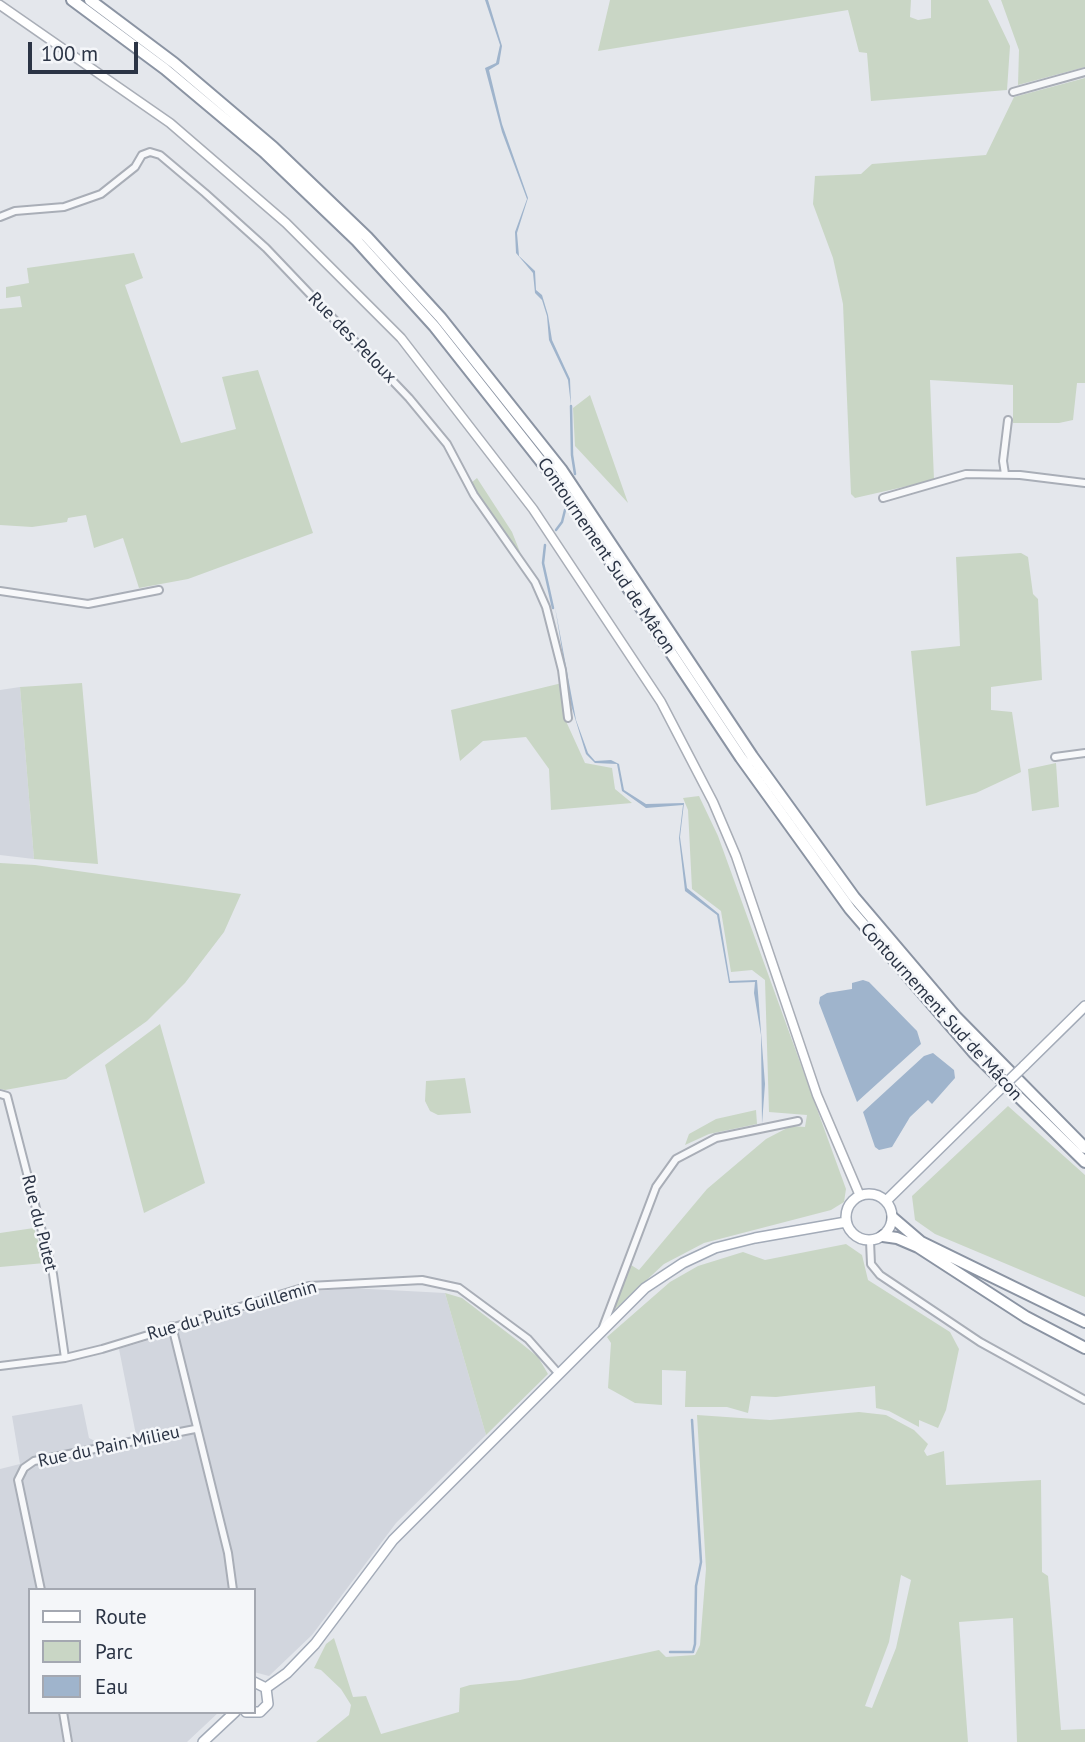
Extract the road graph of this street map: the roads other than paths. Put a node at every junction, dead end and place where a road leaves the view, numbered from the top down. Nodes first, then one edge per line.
1 (72, 0) edge
2 (90, 0) edge
3 (0, 5) edge
4 (1085, 72) edge
5 (1013, 92) dead end
6 (0, 217) edge
7 (1008, 420) dead end
8 (1004, 474) junction
9 (1085, 482) edge
10 (883, 498) dead end
11 (159, 590) dead end
12 (0, 591) edge
13 (568, 718) dead end
14 (1085, 752) edge
15 (1055, 757) dead end
16 (1085, 1006) edge
17 (0, 1094) edge
18 (798, 1121) dead end
19 (1085, 1148) edge
20 (1085, 1162) edge
21 (860, 1196) junction
22 (886, 1201) junction
23 (893, 1218) junction
24 (846, 1222) junction
25 (883, 1237) junction
26 (870, 1241) junction
27 (1085, 1322) edge
28 (172, 1326) junction
29 (603, 1329) junction
30 (1085, 1348) edge
31 (65, 1358) junction
32 (0, 1366) edge
33 (559, 1374) junction
34 (1085, 1400) edge
35 (195, 1429) junction
36 (41, 1588) edge
37 (233, 1588) edge
38 (256, 1683) edge
39 (265, 1688) junction
40 (63, 1714) edge
41 (233, 1714) edge
42 (256, 1714) edge
43 (68, 1742) edge
44 (203, 1742) edge

1 - 20 highway, Contournement Sud de Mâcon
2 - 19 highway, Contournement Sud de Mâcon
3 - 21 main road
4 - 5 street
6 - 13 street, Rue des Peloux
7 - 8 street
8 - 9 street
8 - 10 street
11 - 12 street
14 - 15 street
16 - 22 main road, bridge
17 - 31 street, Rue du Putet
18 - 29 street
21 - 22 main road
21 - 24 main road
22 - 23 main road
23 - 25 main road
23 - 27 highway
24 - 26 main road
24 - 29 main road
25 - 26 main road
25 - 30 highway
26 - 34 street
28 - 31 street, Rue du Puits Guillemin
28 - 33 street, Rue du Puits Guillemin
28 - 35 street
29 - 33 main road
31 - 32 street, Rue du Puits Guillemin
33 - 39 main road
35 - 36 street, Rue du Pain Milieu
35 - 37 street
38 - 39 main road
39 - 42 main road
40 - 43 street
41 - 44 main road

